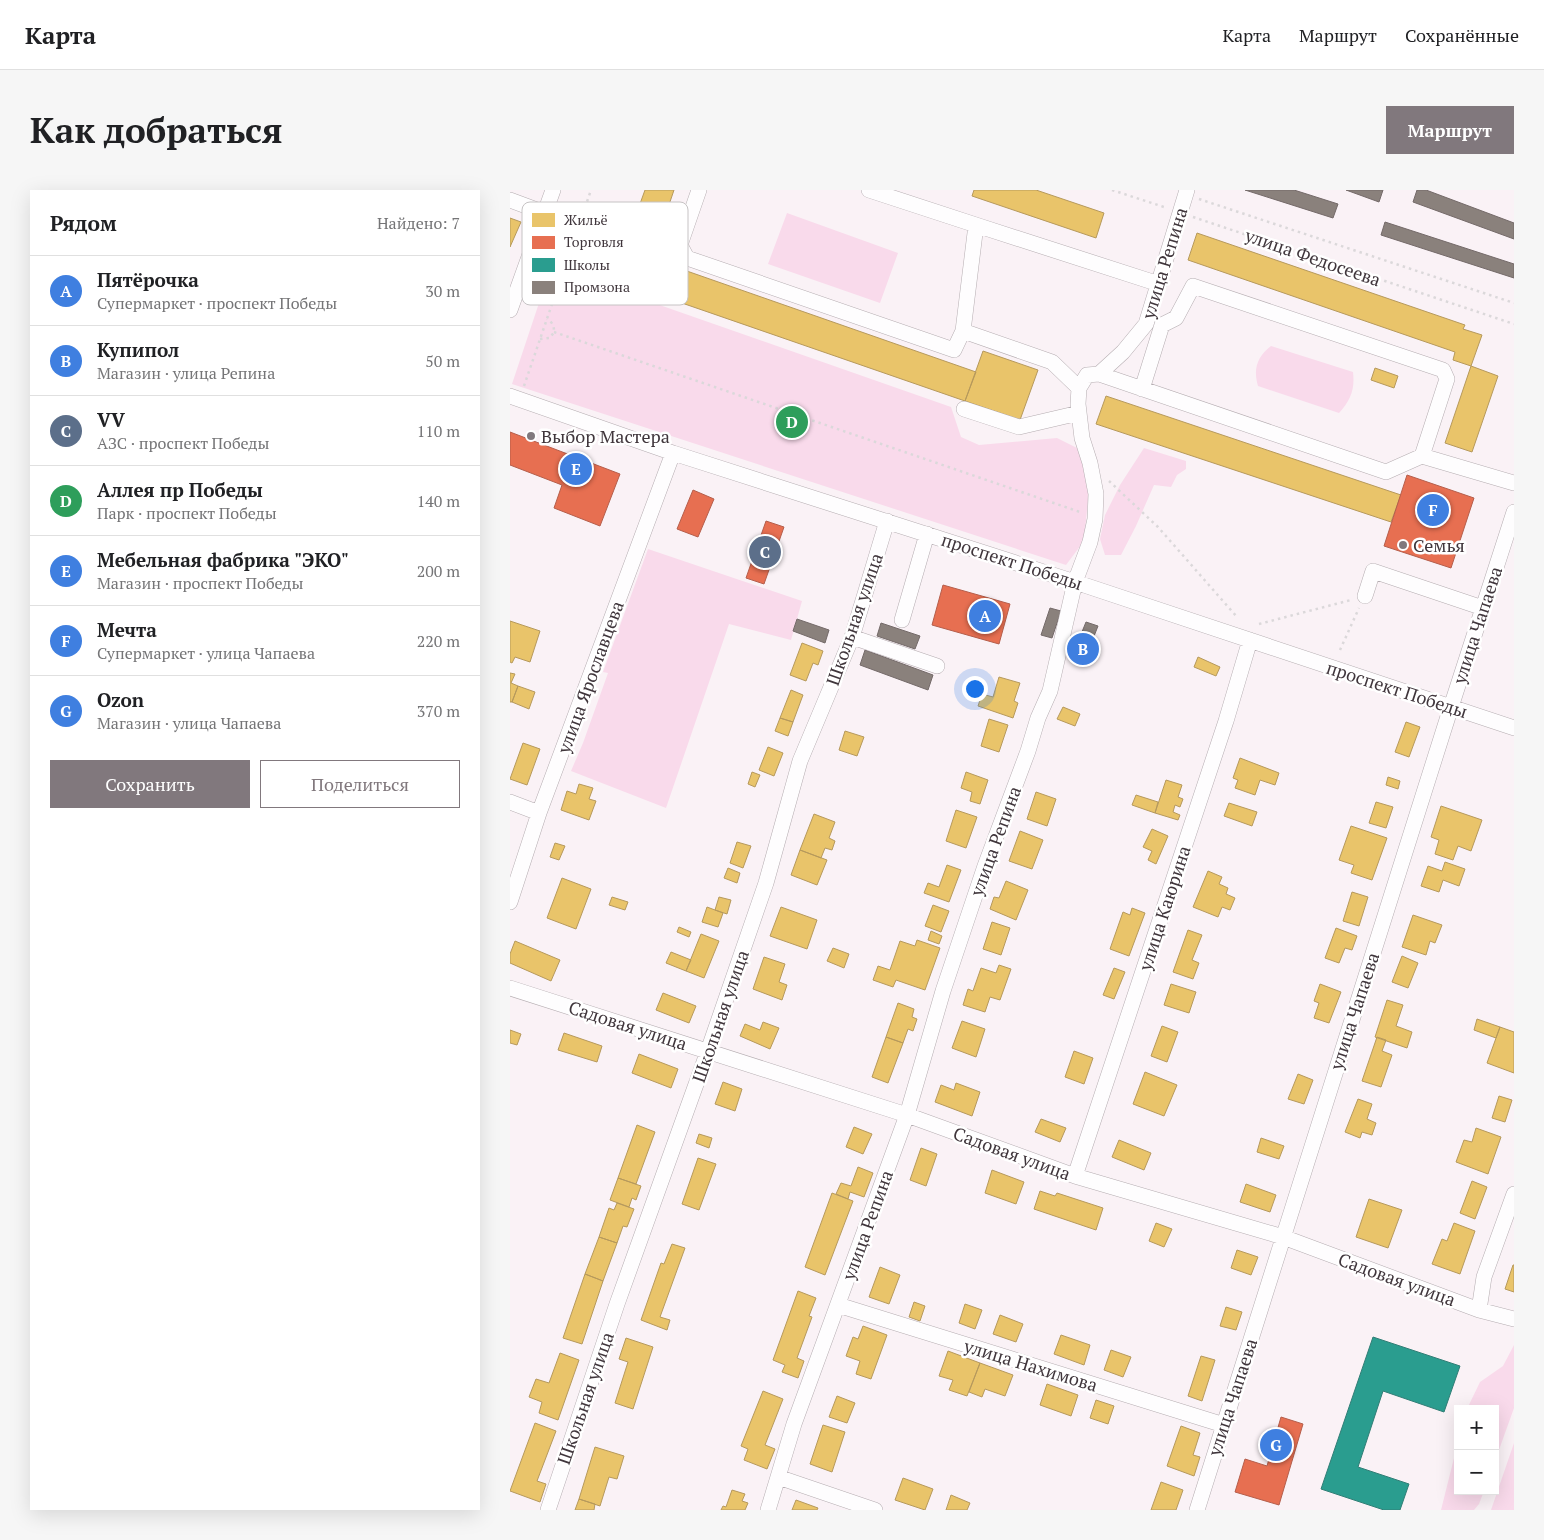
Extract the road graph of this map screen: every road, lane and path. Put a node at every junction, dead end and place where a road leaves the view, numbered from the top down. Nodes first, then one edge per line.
1 (552, 190) edge
2 (591, 190) edge
3 (699, 190) edge
4 (869, 190) edge
5 (1112, 190) edge
6 (1186, 192) edge
7 (510, 200) edge
8 (548, 202) edge
9 (587, 202) edge
10 (522, 204) edge
11 (1180, 212) junction
12 (688, 222) edge
13 (976, 225) junction
14 (688, 258) edge
15 (522, 277) edge
16 (1159, 284) junction
17 (1514, 303) edge
18 (552, 305) edge
19 (510, 310) edge
20 (547, 319) junction
21 (1514, 324) edge
22 (963, 331) junction
23 (554, 332) junction
24 (540, 339) junction
25 (1099, 374) junction
26 (1079, 388) junction
27 (1142, 389) junction
28 (515, 398) edge
29 (964, 409) dead end
30 (1079, 413) junction
31 (673, 453) junction
32 (1422, 456) junction
33 (1090, 463) junction
34 (1514, 483) edge
35 (1514, 512) edge
36 (1095, 517) junction
37 (887, 521) junction
38 (927, 534) junction
39 (1075, 582) junction
40 (1365, 596) junction
41 (1483, 608) junction
42 (1237, 618) dead end
43 (902, 620) dead end
44 (1259, 624) dead end
45 (852, 637) junction
46 (1250, 640) junction
47 (1340, 650) dead end
48 (937, 666) dead end
49 (1450, 707) junction
50 (1514, 728) edge
51 (510, 802) edge
52 (539, 813) junction
53 (510, 902) edge
54 (510, 988) edge
55 (708, 1051) junction
56 (907, 1116) junction
57 (1075, 1176) junction
58 (1514, 1194) edge
59 (1283, 1238) junction
60 (838, 1304) junction
61 (1480, 1310) junction
62 (1514, 1319) edge
63 (1224, 1425) junction
64 (778, 1477) junction
65 (548, 1510) edge
66 (768, 1510) edge
67 (875, 1510) edge
68 (1197, 1510) edge

1 - 8 street
2 - 9 path
3 - 12 street
4 - 13 street
5 - 11 path, улица Федосеева
6 - 11 street, улица Репина
6 - 17 path
7 - 10 street
11 - 16 street, улица Репина
11 - 21 path, улица Федосеева
13 - 16 street
13 - 22 street
14 - 22 street
15 - 19 street
16 - 25 street, улица Репина
18 - 20 path
20 - 23 path
20 - 24 path
22 - 26 street
23 - 24 path
23 - 36 path
24 - 28 path
25 - 26 street, улица Репина
25 - 27 street
26 - 30 street, улица Репина
27 - 32 street
27 - 32 street
28 - 31 street, проспект Победы
29 - 30 street
30 - 33 street, улица Репина
31 - 37 street, проспект Победы
31 - 52 street, улица Ярославцева
32 - 34 street
33 - 36 street, улица Репина
33 - 42 path
35 - 41 street, улица Чапаева
36 - 39 street, улица Репина
37 - 38 street, проспект Победы
37 - 45 street, Школьная улица
38 - 39 street, проспект Победы
38 - 43 street
39 - 46 street, проспект Победы
39 - 56 street, улица Репина
40 - 41 street
40 - 44 path
40 - 47 path
41 - 49 street, улица Чапаева
45 - 48 street
45 - 55 street, Школьная улица
46 - 49 street, проспект Победы
46 - 57 street, улица Каюрина
49 - 50 street, проспект Победы
49 - 59 street, улица Чапаева
51 - 52 street
52 - 53 street, улица Ярославцева
54 - 55 street, Садовая улица
55 - 56 street, Садовая улица
55 - 65 street, Школьная улица
56 - 57 street, Садовая улица
56 - 60 street, улица Репина
57 - 59 street, Садовая улица
58 - 61 street
59 - 61 street, Садовая улица
59 - 63 street, улица Чапаева
60 - 63 street, улица Нахимова
60 - 64 street, улица Репина
61 - 62 street, Садовая улица
63 - 68 street, улица Чапаева
64 - 66 street, улица Репина
64 - 67 street

